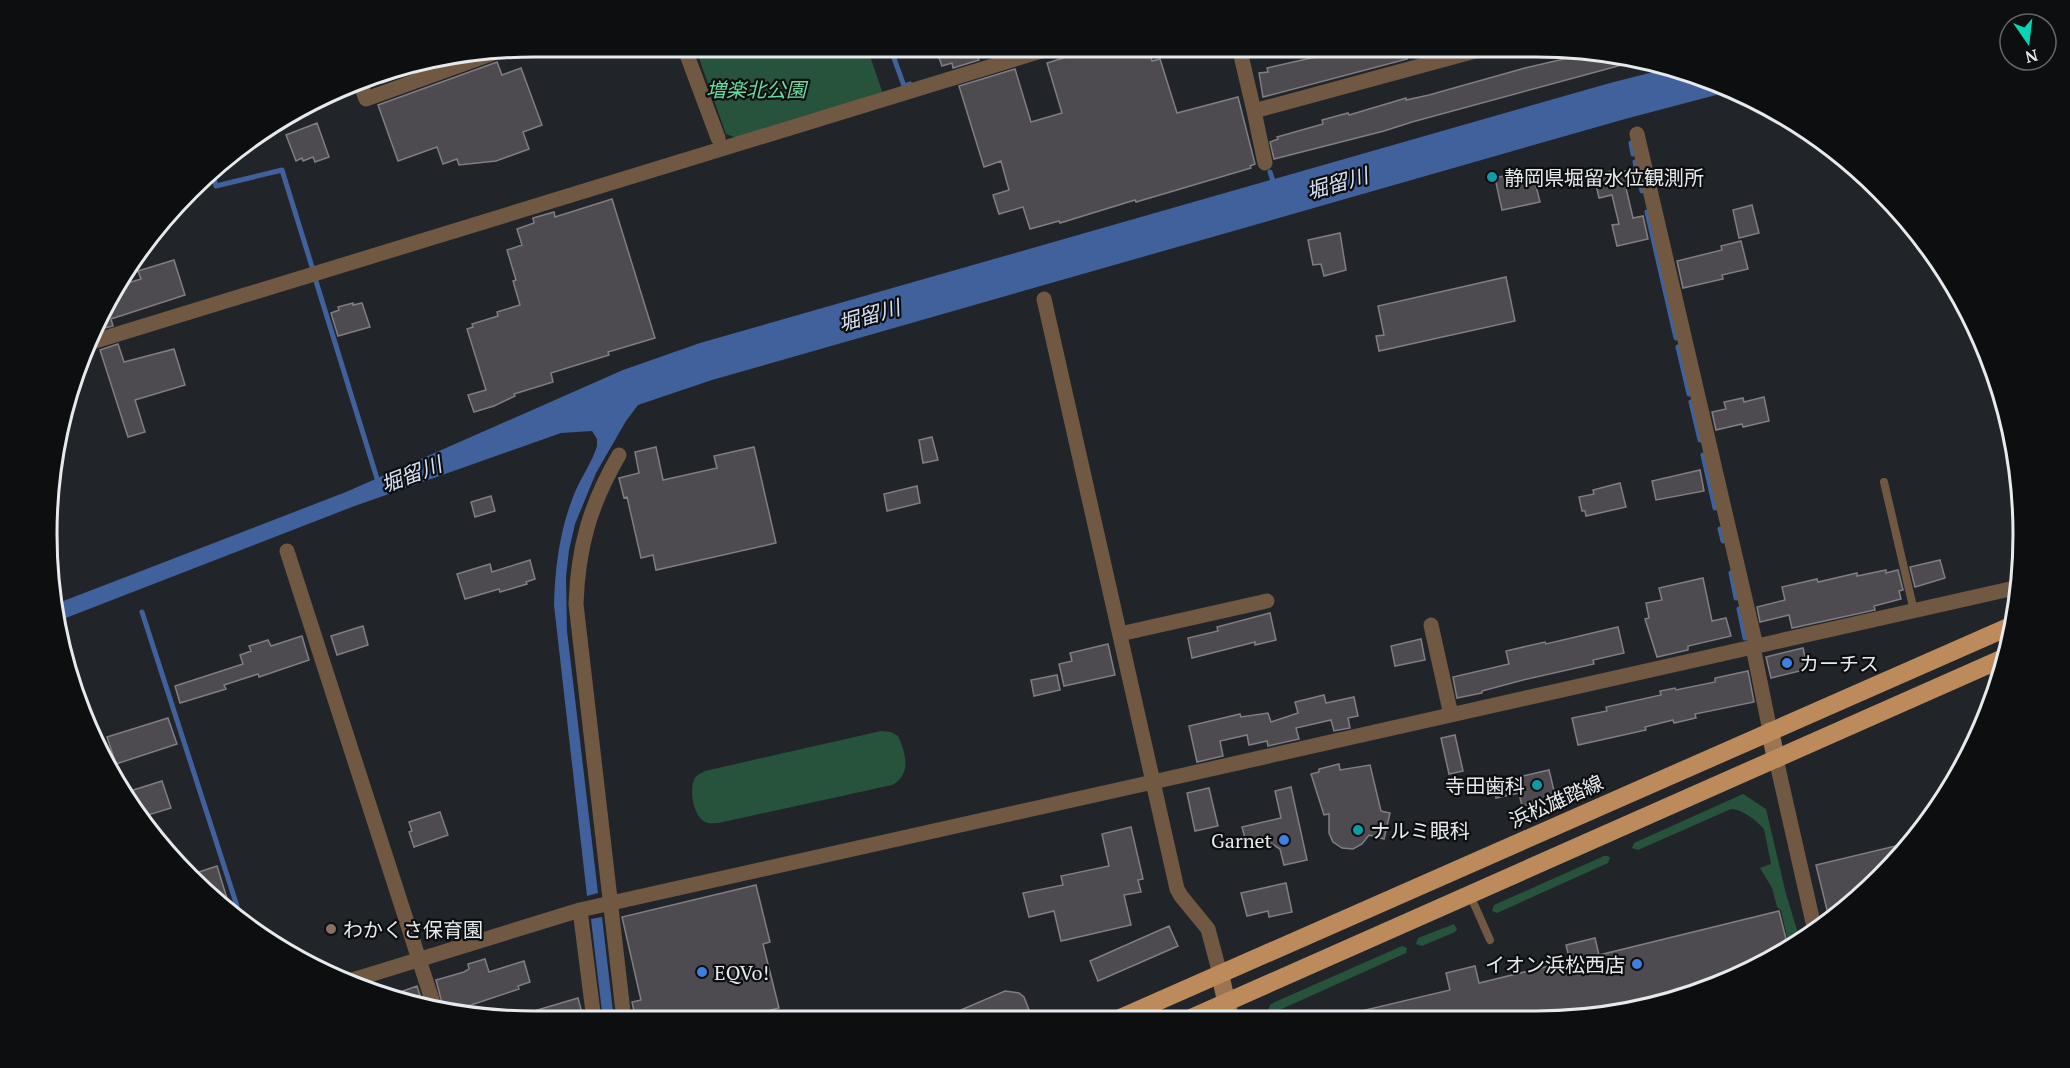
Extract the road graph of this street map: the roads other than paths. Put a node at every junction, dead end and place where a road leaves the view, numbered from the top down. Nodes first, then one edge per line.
1 (688, 57) edge
2 (1005, 57) edge
3 (1241, 57) edge
4 (1444, 57) edge
5 (471, 61) edge
6 (362, 89) edge
7 (1254, 111) junction
8 (1637, 134) dead end
9 (718, 138) dead end
10 (1266, 163) dead end
11 (1044, 299) dead end
12 (98, 340) edge
13 (619, 455) dead end
14 (1884, 482) dead end
15 (287, 551) dead end
16 (2010, 589) edge
17 (1267, 601) dead end
18 (1914, 611) junction
19 (1431, 625) dead end
20 (2003, 629) edge
21 (1120, 634) junction
22 (1754, 647) junction
23 (1996, 661) edge
24 (1989, 664) junction
25 (1993, 672) edge
26 (1451, 715) junction
27 (1770, 731) junction
28 (1776, 759) junction
29 (1153, 782) junction
30 (1470, 895) junction
31 (610, 903) junction
32 (580, 910) junction
33 (1813, 922) edge
34 (1490, 940) dead end
35 (418, 958) junction
36 (1220, 974) junction
37 (359, 978) edge
38 (432, 1000) edge
39 (593, 1011) edge
40 (623, 1011) edge
41 (1136, 1011) edge
42 (1228, 1011) edge

1 - 9 street
2 - 12 street
3 - 7 street
4 - 7 street
5 - 6 street
7 - 10 street
8 - 22 street
11 - 21 street
13 - 31 street
14 - 18 lane
15 - 35 street
16 - 18 street
17 - 21 street
18 - 22 street
19 - 26 street
20 - 27 main road, 浜松雄踏線
21 - 29 street
22 - 26 street
22 - 27 street
23 - 24 main road
24 - 25 lane
24 - 28 main road
26 - 29 street
27 - 28 street
27 - 36 main road, 浜松雄踏線
28 - 30 main road
28 - 33 street
29 - 31 street
29 - 36 street
30 - 34 lane
30 - 42 main road
31 - 32 street
31 - 40 street
32 - 35 street
32 - 39 street
35 - 37 street
35 - 38 street
36 - 41 main road, 浜松雄踏線
36 - 42 street

